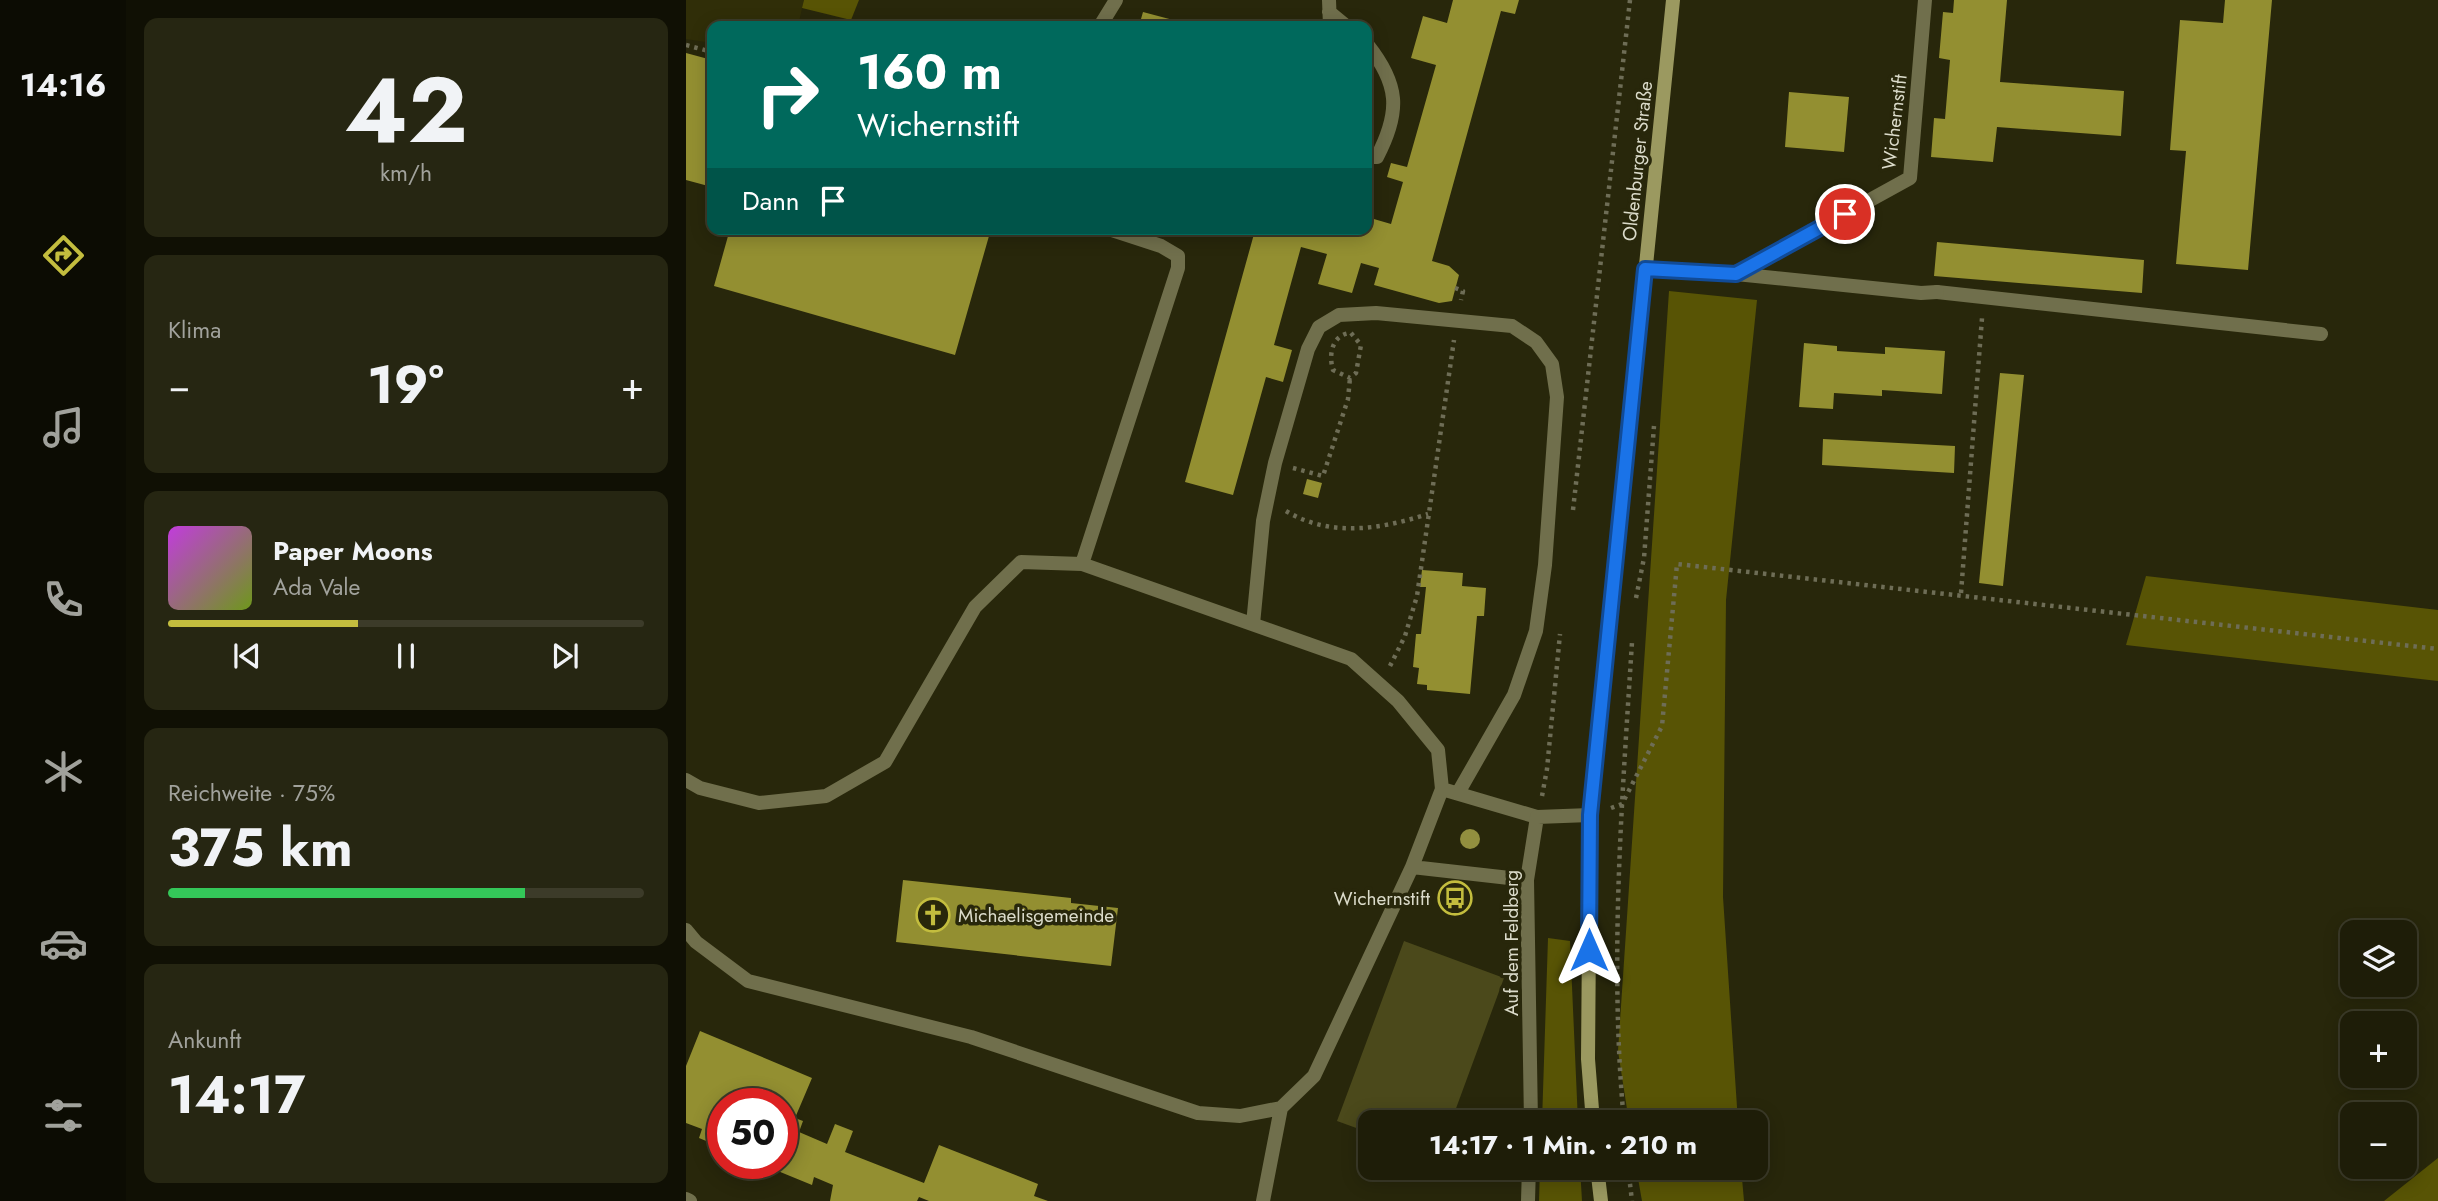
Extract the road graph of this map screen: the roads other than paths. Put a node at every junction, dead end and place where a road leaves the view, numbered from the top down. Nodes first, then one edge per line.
1 (1116, 0) edge
2 (1674, 0) edge
3 (1925, 0) edge
4 (1103, 21) edge
5 (1372, 51) edge
6 (1372, 157) edge
7 (1128, 235) edge
8 (1645, 269) junction
9 (1736, 274) junction
10 (2321, 334) dead end
11 (1082, 564) junction
12 (1253, 624) junction
13 (686, 780) edge
14 (1442, 789) junction
15 (1458, 793) junction
16 (1590, 815) junction
17 (1537, 817) junction
18 (1412, 867) junction
19 (1527, 880) junction
20 (686, 930) edge
21 (1281, 1108) junction
22 (1531, 1110) edge
23 (1592, 1110) edge
24 (1529, 1180) edge
25 (1599, 1180) edge
26 (1263, 1201) edge
27 (1528, 1201) edge
28 (1601, 1201) edge

1 - 4 street
2 - 8 main road, Oldenburger Straße
3 - 9 street, Wichernstift
5 - 6 street
7 - 11 street
8 - 9 street
8 - 16 main road, Oldenburger Straße
9 - 10 street
11 - 12 street
11 - 13 street
12 - 14 street
12 - 15 street
14 - 15 street
14 - 18 street
15 - 17 street
16 - 17 street
16 - 23 main road, Oldenburger Straße
17 - 19 street, Auf dem Feldberg
18 - 19 street
18 - 21 street
19 - 22 street, Auf dem Feldberg
20 - 21 street
21 - 26 street
24 - 27 street
25 - 28 main road

